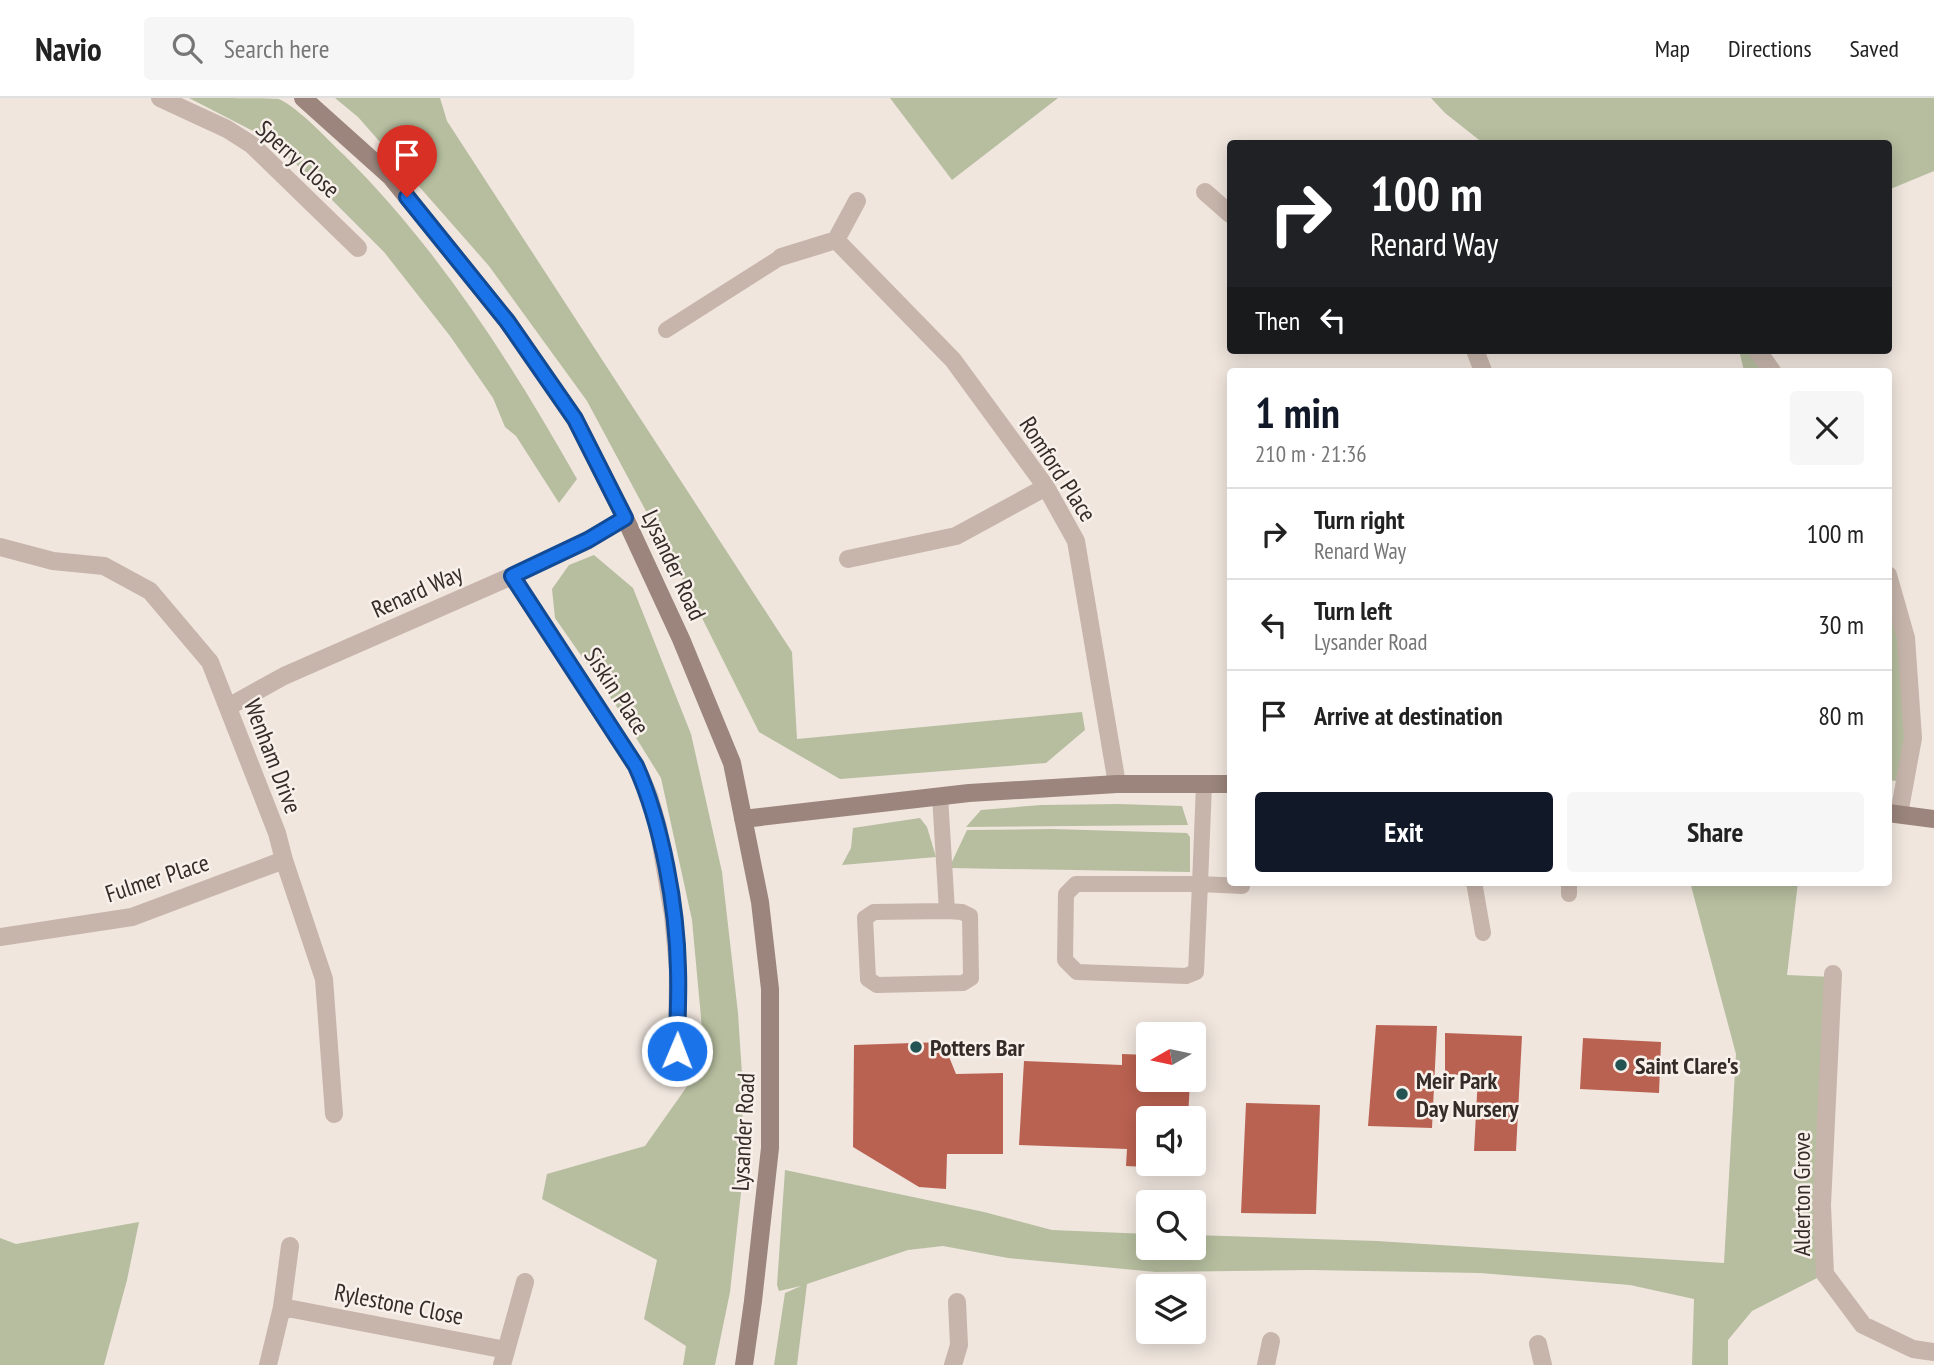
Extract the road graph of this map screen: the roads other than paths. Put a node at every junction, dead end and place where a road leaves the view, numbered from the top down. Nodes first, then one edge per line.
1 (160, 98) edge
2 (303, 98) edge
3 (1205, 192) dead end
4 (857, 201) dead end
5 (1227, 211) edge
6 (836, 240) junction
7 (358, 248) dead end
8 (781, 257) joint
9 (666, 330) dead end
10 (1046, 487) junction
11 (625, 518) junction
12 (0, 547) edge
13 (848, 559) dead end
14 (512, 576) junction
15 (1892, 589) edge
16 (228, 707) junction
17 (1117, 784) junction
18 (1204, 784) junction
19 (1227, 784) edge
20 (940, 796) junction
21 (1894, 814) edge
22 (743, 819) junction
23 (1934, 819) edge
24 (284, 860) junction
25 (1200, 884) junction
26 (1227, 885) edge
27 (1475, 886) edge
28 (947, 911) junction
29 (1483, 933) dead end
30 (0, 937) edge
31 (1833, 974) dead end
32 (677, 1051) dead end
33 (334, 1114) dead end
34 (290, 1246) dead end
35 (525, 1282) dead end
36 (957, 1302) dead end
37 (282, 1307) junction
38 (1271, 1341) dead end
39 (1538, 1344) dead end
40 (1934, 1352) edge
41 (504, 1358) edge
42 (268, 1365) edge
43 (744, 1365) edge
44 (953, 1365) edge
45 (1266, 1365) edge
46 (1543, 1365) edge

1 - 7 street, Sperry Close
2 - 11 street, Lysander Road
3 - 5 street
4 - 6 street
6 - 8 street
6 - 10 street, Romford Place
8 - 9 lane
10 - 13 street
10 - 17 street, Romford Place
11 - 14 street, Renard Way
11 - 22 street, Lysander Road
12 - 16 street, Wenham Drive
14 - 16 street, Renard Way
14 - 32 street, Siskin Place
15 - 21 street
16 - 24 street, Wenham Drive
17 - 18 street
17 - 20 street
18 - 19 street
18 - 25 lane
20 - 22 street
20 - 28 lane
21 - 23 street
22 - 43 street, Lysander Road
24 - 30 street, Fulmer Place
24 - 33 street, Wenham Drive
25 - 25 lane
25 - 26 lane
27 - 29 lane
28 - 28 lane
31 - 40 street, Alderton Grove
34 - 37 street
35 - 41 street, Rylestone Close
36 - 44 street
37 - 41 street, Rylestone Close
37 - 42 street
38 - 45 street
39 - 46 street

